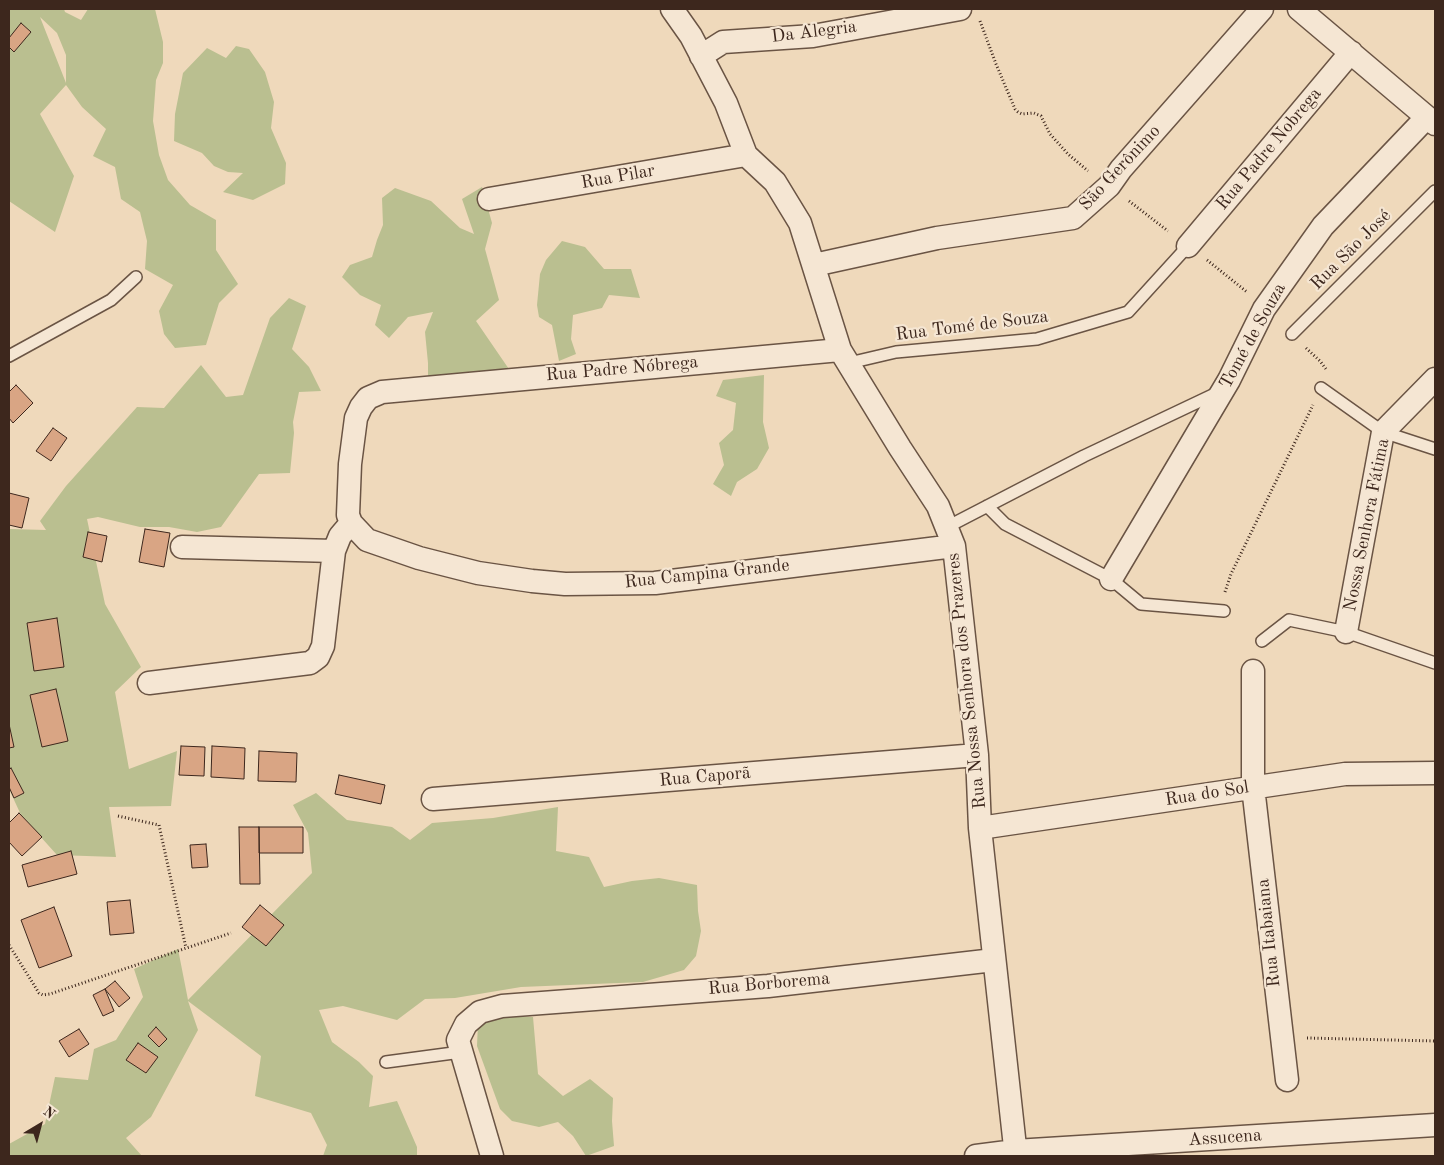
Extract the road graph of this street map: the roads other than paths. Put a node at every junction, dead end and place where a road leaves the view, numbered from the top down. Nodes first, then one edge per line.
1 (672, 9) edge
2 (1262, 9) edge
3 (1299, 9) edge
4 (970, 13) edge
5 (1351, 52) junction
6 (701, 56) junction
7 (1431, 120) edge
8 (746, 156) junction
9 (1435, 191) edge
10 (490, 199) dead end
11 (1188, 246) joint
12 (814, 265) junction
13 (136, 276) dead end
14 (1292, 334) road end
15 (9, 356) edge
16 (845, 357) junction
17 (1435, 379) edge
18 (1321, 388) road end
19 (1223, 390) junction
20 (1383, 432) junction
21 (1435, 449) edge
22 (987, 506) junction
23 (351, 523) junction
24 (950, 536) junction
25 (182, 548) dead end
26 (334, 551) junction
27 (1111, 579) junction
28 (1224, 611) road end
29 (1346, 632) junction
30 (1262, 641) dead end
31 (1435, 663) edge
32 (1253, 672) dead end
33 (149, 683) dead end
34 (977, 755) junction
35 (1435, 773) edge
36 (1253, 787) junction
37 (433, 799) dead end
38 (980, 828) junction
39 (994, 960) junction
40 (461, 1052) junction
41 (386, 1062) dead end
42 (1287, 1080) dead end
43 (1435, 1125) edge
44 (1015, 1154) edge
45 (492, 1156) edge
46 (976, 1156) edge

1 - 6 street, Rua Nossa Senhora dos Prazeres
2 - 12 street, São Gerônimo
3 - 5 street
4 - 6 street, Da Alegria
5 - 7 street
5 - 11 street, Rua Padre Nobrega
6 - 8 street, Rua Nossa Senhora dos Prazeres
7 - 19 street, Tomé de Souza
8 - 10 street, Rua Pilar
8 - 12 street, Rua Nossa Senhora dos Prazeres
9 - 14 lane, Rua São José
11 - 16 lane, Rua Tomé de Souza
12 - 16 street, Rua Nossa Senhora dos Prazeres
13 - 15 lane
16 - 23 street, Rua Padre Nóbrega
16 - 24 street, Rua Nossa Senhora dos Prazeres
17 - 20 street, Nossa Senhora Fátima
18 - 20 lane
19 - 22 lane
19 - 27 street, Tomé de Souza
20 - 21 lane
20 - 29 street, Nossa Senhora Fátima
22 - 24 lane
22 - 27 lane
23 - 24 street, Rua Campina Grande
23 - 26 street
24 - 34 street, Rua Nossa Senhora dos Prazeres
25 - 26 street
26 - 33 street
27 - 28 lane
29 - 30 lane
29 - 31 lane
32 - 36 street, Rua Itabaiana
34 - 37 street, Rua Caporã
34 - 38 street, Rua Nossa Senhora dos Prazeres
35 - 36 street, Rua do Sol
36 - 38 street, Rua do Sol
36 - 42 street, Rua Itabaiana
38 - 39 street, Rua Nossa Senhora dos Prazeres
39 - 40 street, Rua Borborema
39 - 44 street, Rua Nossa Senhora dos Prazeres
40 - 41 lane
40 - 45 street
43 - 44 street, Assucena
44 - 46 street, Assucena

